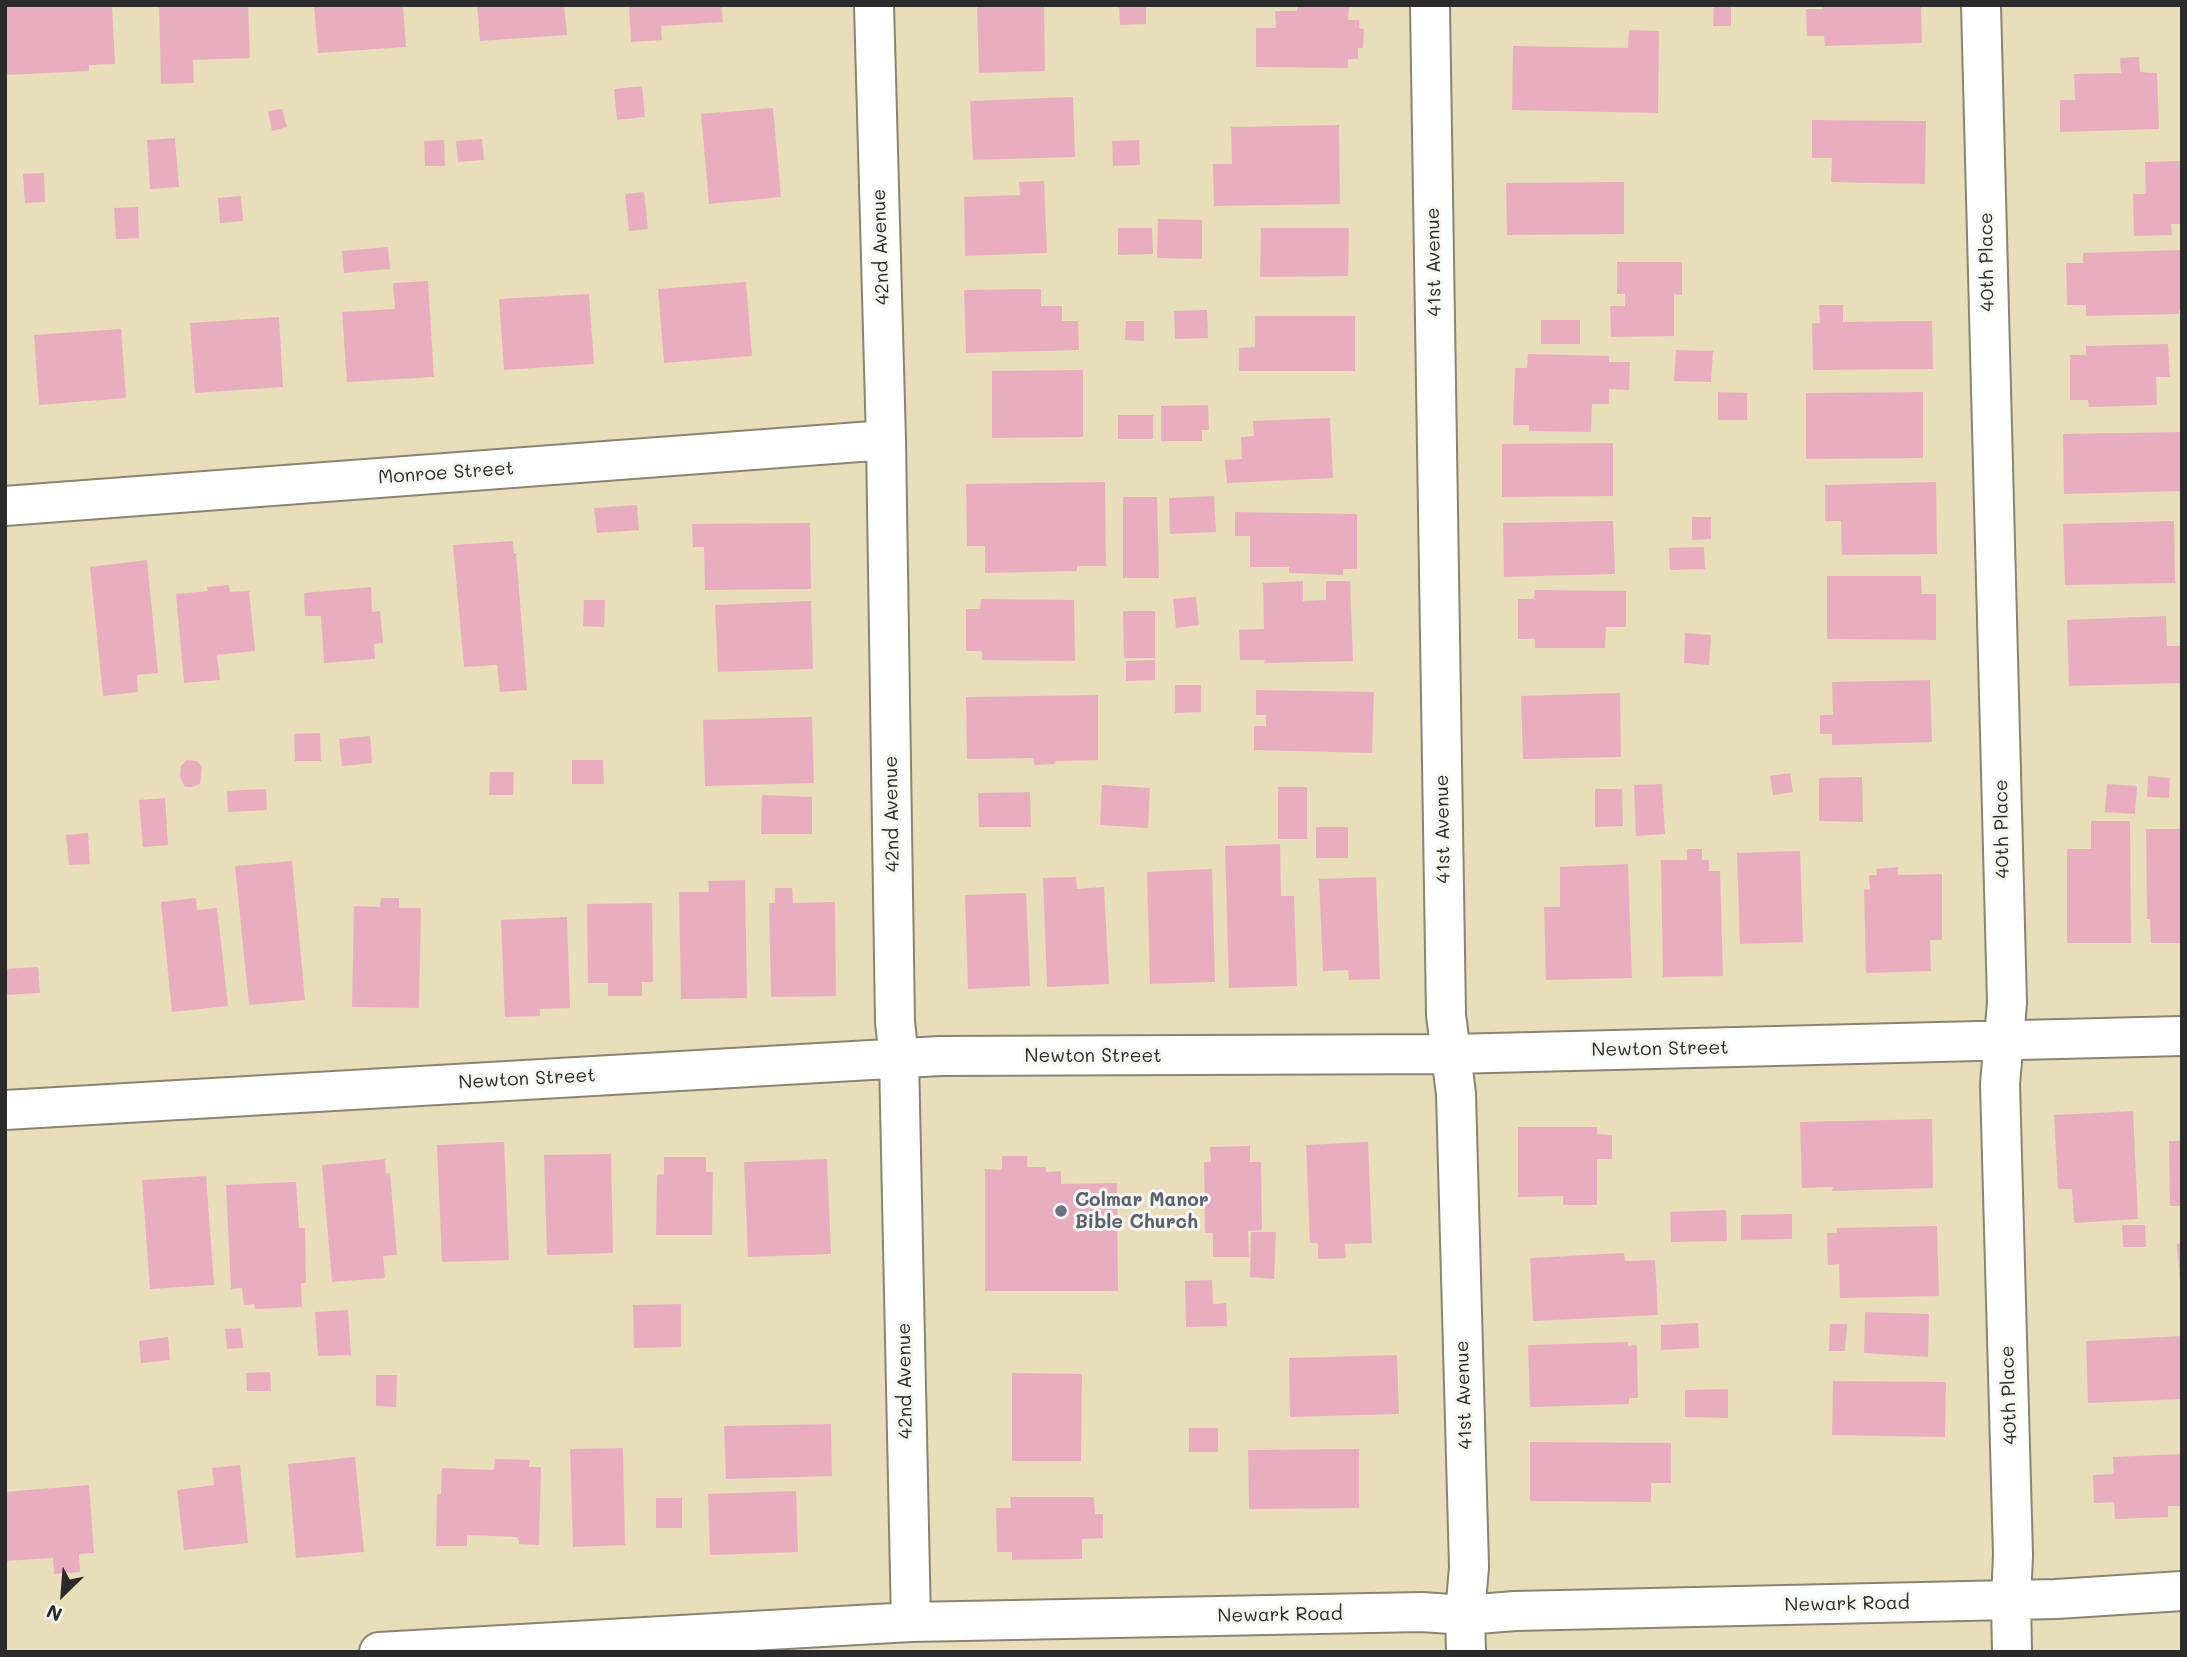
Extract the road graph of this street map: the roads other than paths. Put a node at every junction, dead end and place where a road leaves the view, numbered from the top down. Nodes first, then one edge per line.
1 (874, 5) edge
2 (1430, 5) edge
3 (1981, 5) edge
4 (886, 440) junction
5 (5, 506) edge
6 (2182, 1036) edge
7 (2004, 1041) junction
8 (1451, 1054) junction
9 (899, 1058) junction
10 (5, 1110) edge
11 (2182, 1591) edge
12 (2011, 1600) junction
13 (911, 1622) junction
14 (1465, 1633) edge
15 (379, 1652) edge
16 (2012, 1652) edge

1 - 4 street, 42nd Avenue
2 - 8 street, 41st Avenue
3 - 7 street, 40th Place
4 - 5 street, Monroe Street
4 - 9 street, 42nd Avenue
6 - 7 street, Newton Street
7 - 8 street, Newton Street
7 - 12 street, 40th Place
8 - 9 street, Newton Street
8 - 14 street, 41st Avenue
9 - 10 street, Newton Street
9 - 13 street, 42nd Avenue
11 - 12 street, Newark Road
12 - 14 street, Newark Road
12 - 16 street, 40th Place
13 - 14 street, Newark Road
13 - 15 street, Newark Road

